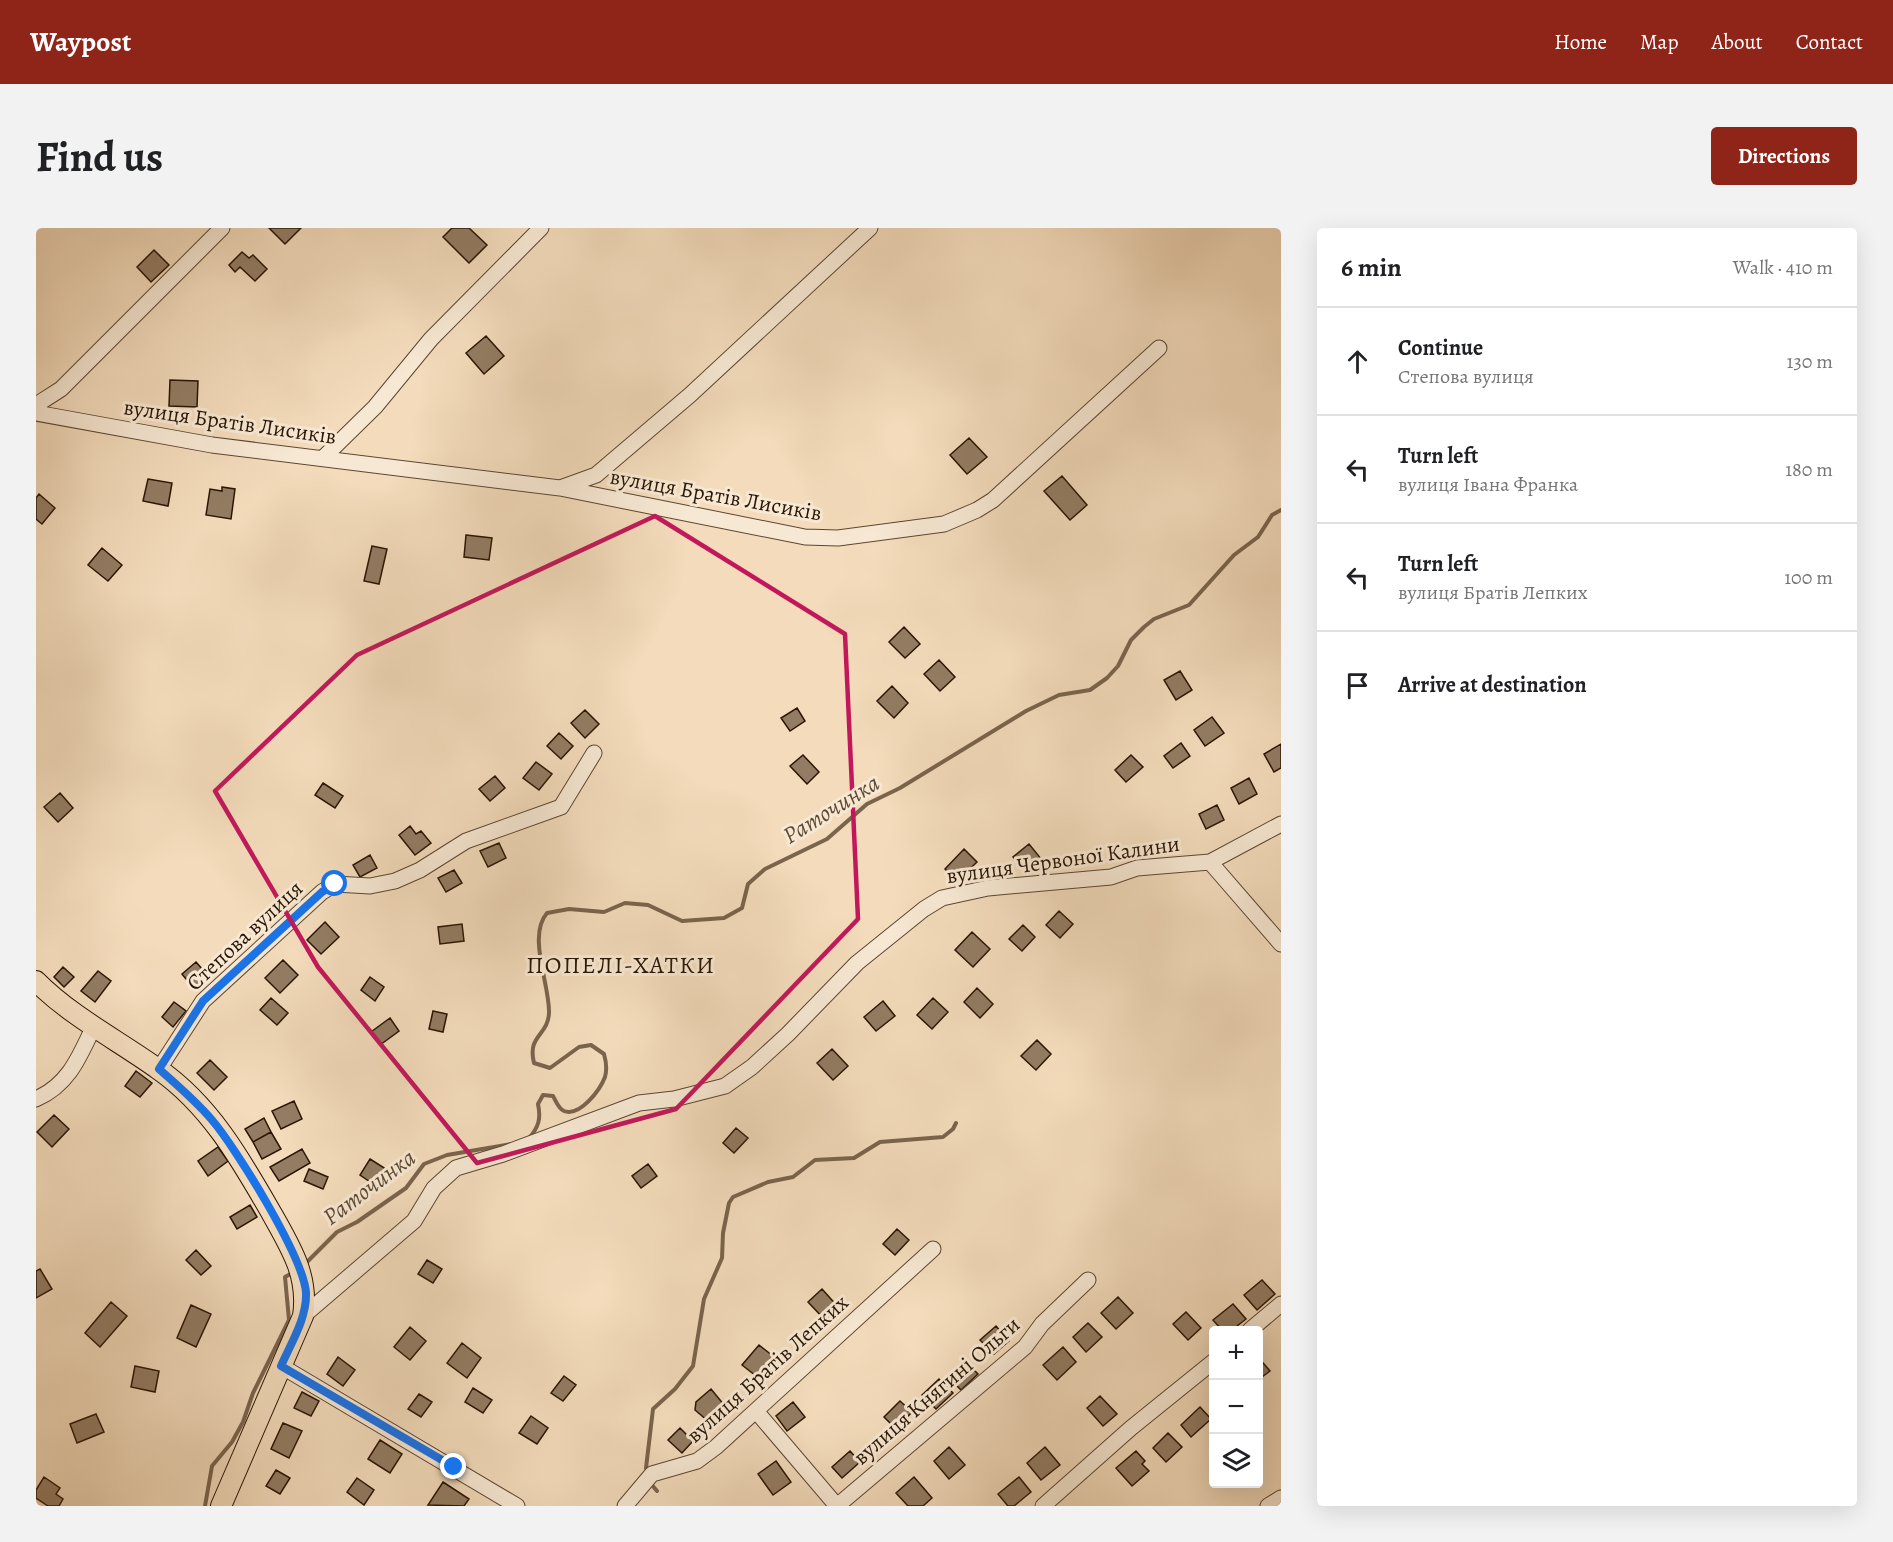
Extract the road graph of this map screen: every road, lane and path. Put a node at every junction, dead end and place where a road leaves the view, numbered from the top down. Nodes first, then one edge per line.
1 (222, 228) edge
2 (541, 228) edge
3 (870, 228) edge
4 (1159, 348) dead end
5 (36, 405) edge
6 (36, 413) edge
7 (324, 457) junction
8 (560, 488) junction
9 (594, 753) dead end
10 (1281, 824) edge
11 (1210, 862) junction
12 (1281, 944) edge
13 (36, 981) edge
14 (93, 1028) junction
15 (159, 1069) junction
16 (36, 1099) edge
17 (933, 1249) dead end
18 (1088, 1280) dead end
19 (1281, 1305) edge
20 (303, 1316) junction
21 (1255, 1326) edge
22 (1209, 1365) edge
23 (281, 1366) junction
24 (756, 1411) junction
25 (1281, 1498) edge
26 (221, 1506) edge
27 (517, 1506) edge
28 (625, 1506) edge
29 (837, 1506) edge
30 (1043, 1506) edge
31 (1268, 1506) edge

1 - 5 street
2 - 7 street
3 - 8 street, вулиця Братів Лисиків
4 - 8 street, вулиця Братів Лисиків
6 - 7 street, вулиця Братів Лисиків
7 - 8 street, вулиця Братів Лисиків
9 - 15 street, Степова вулиця
10 - 11 street, вулиця Червоної Калини
11 - 12 street
11 - 20 street, вулиця Червоної Калини
13 - 14 main road
14 - 15 main road
14 - 16 street
15 - 20 main road
17 - 24 street, вулиця Братів Лепких
18 - 29 street, вулиця Княгині Ольги
19 - 21 street
20 - 23 main road
22 - 30 street
23 - 26 main road
23 - 27 street
24 - 28 street, вулиця Братів Лепких
24 - 29 street
25 - 31 street

